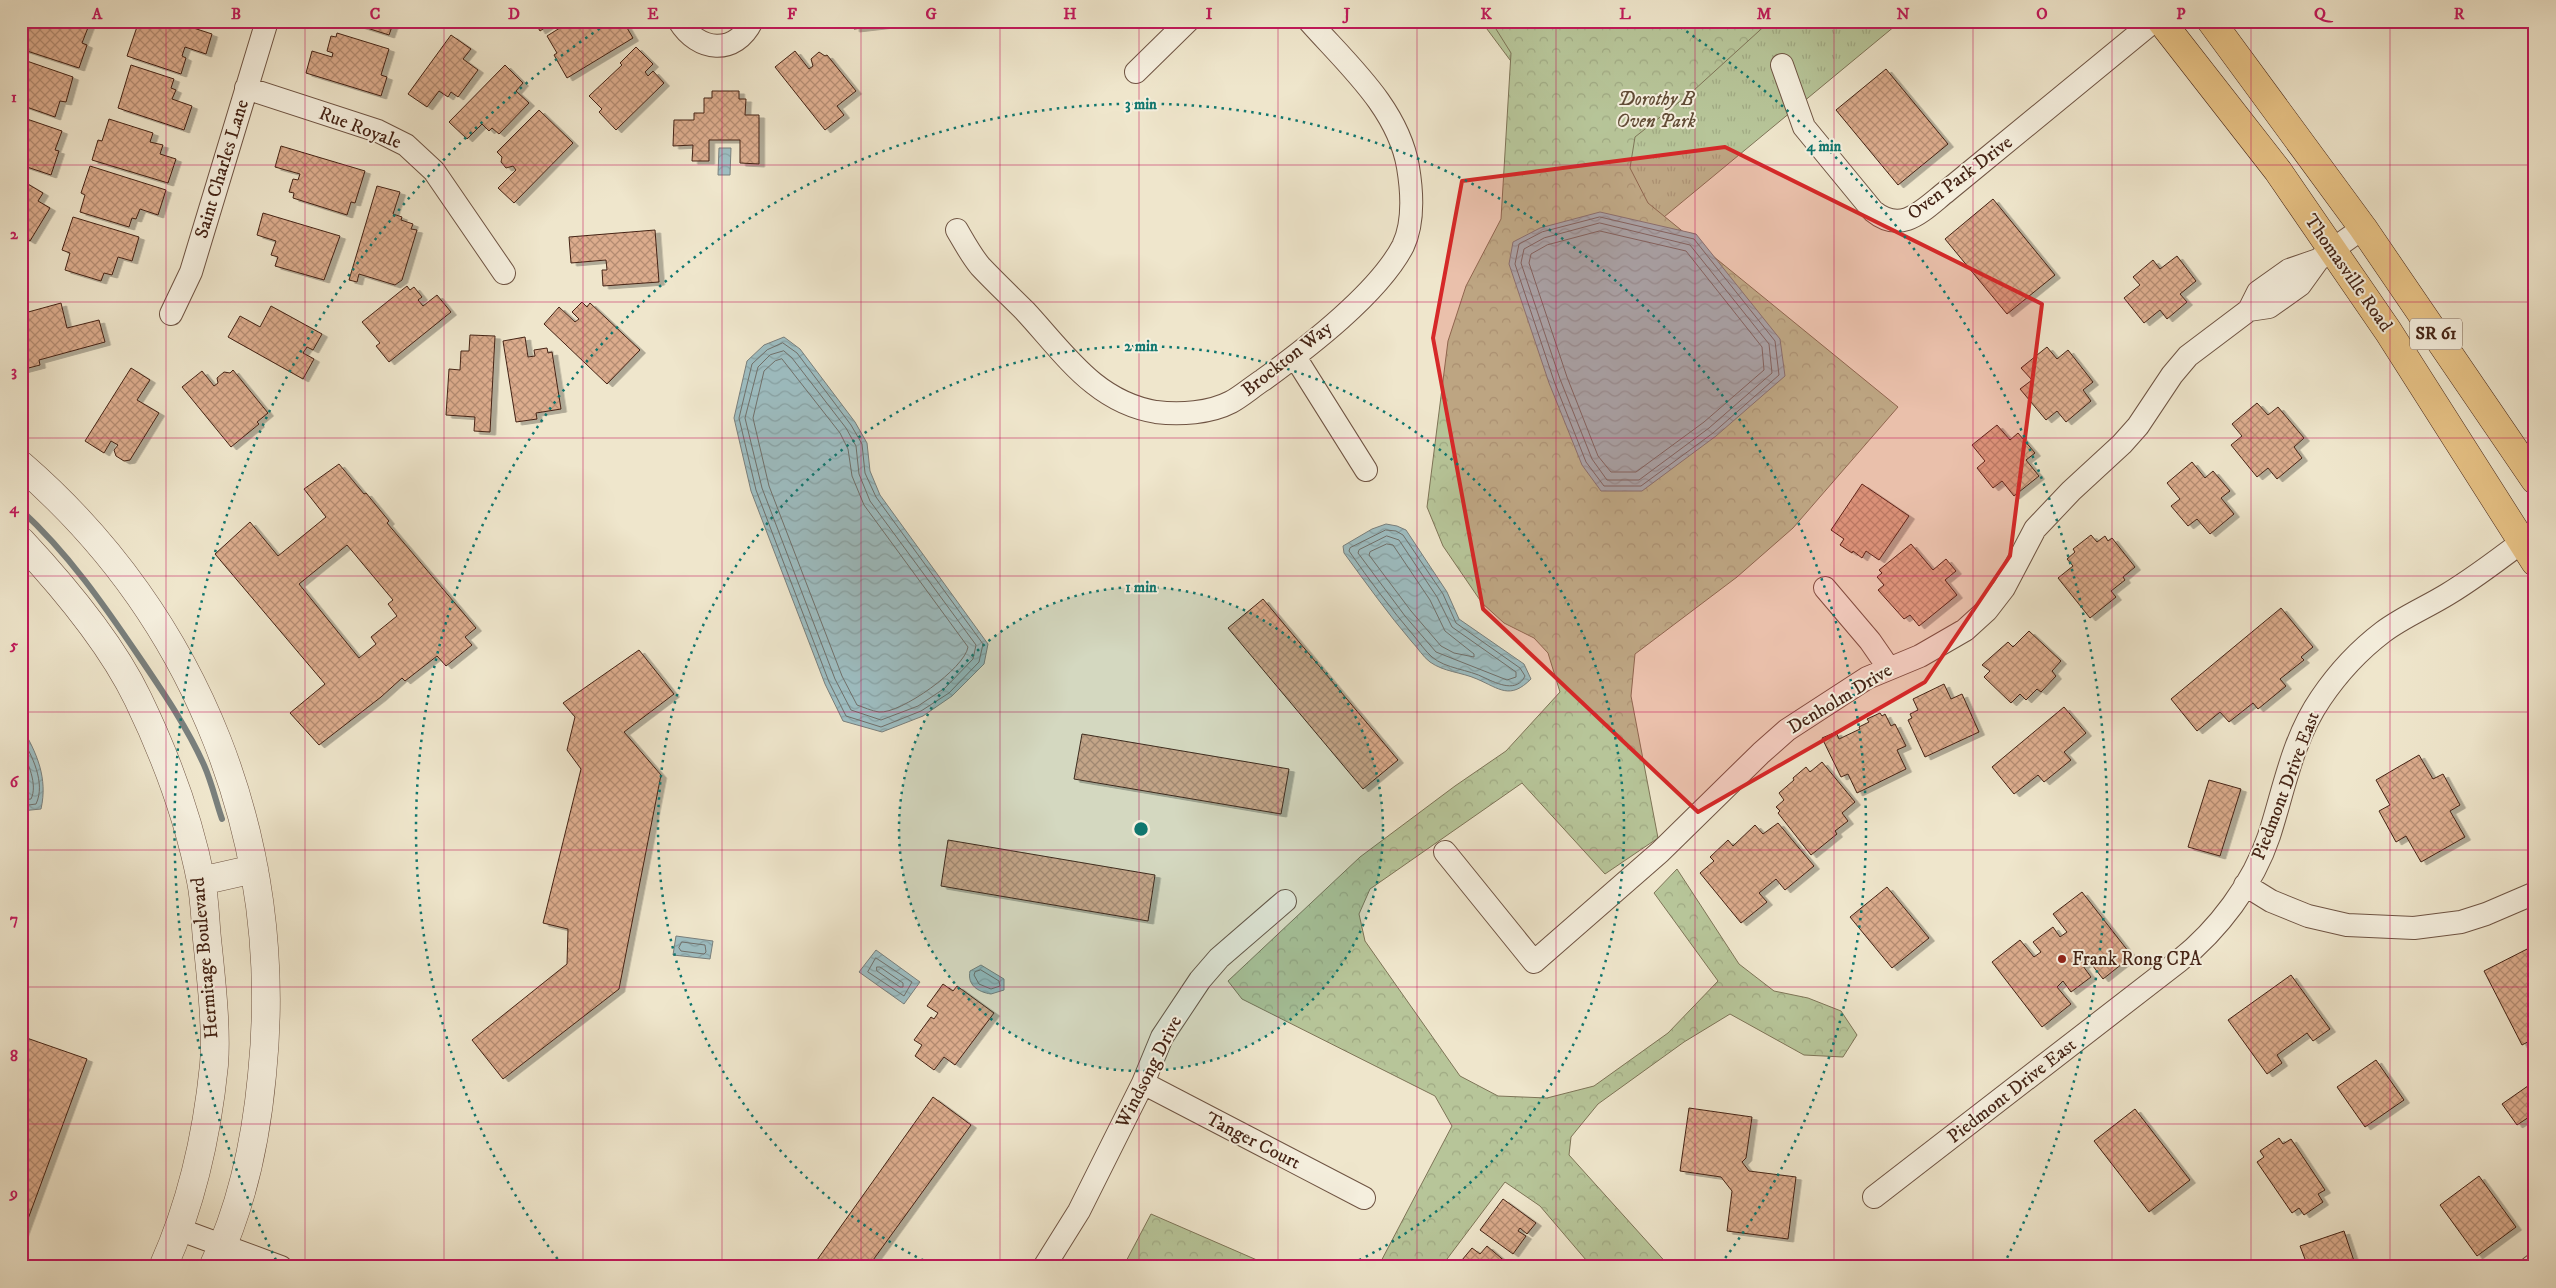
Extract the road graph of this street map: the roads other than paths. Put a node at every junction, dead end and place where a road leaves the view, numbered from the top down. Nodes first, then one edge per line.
1 (266, 21) edge
2 (679, 21) edge
3 (752, 21) edge
4 (1188, 21) edge
5 (1309, 21) edge
6 (2154, 21) edge
7 (2161, 21) edge
8 (2211, 21) edge
9 (1782, 65) dead end
10 (1136, 72) dead end
11 (246, 88) junction
12 (2363, 228) junction
13 (957, 230) dead end
14 (2325, 255) junction
15 (504, 273) dead end
16 (171, 314) dead end
17 (1294, 357) junction
18 (21, 465) edge
19 (1366, 470) dead end
20 (2535, 480) edge
21 (21, 540) edge
22 (2531, 545) edge
23 (1825, 588) dead end
24 (1888, 667) junction
25 (1444, 852) dead end
26 (254, 869) junction
27 (201, 881) junction
28 (2245, 885) junction
29 (2535, 893) edge
30 (1285, 901) dead end
31 (1143, 1083) junction
32 (1874, 1197) dead end
33 (1364, 1198) dead end
34 (178, 1229) junction
35 (218, 1256) edge
36 (2535, 1264) edge
37 (163, 1267) edge
38 (281, 1267) edge
39 (1044, 1267) edge
40 (2531, 1267) edge

1 - 11 street, Saint Charles Lane
2 - 3 street
4 - 10 street
5 - 17 street, Brockton Way
6 - 9 street, Oven Park Drive
7 - 14 main road, Thomasville Road / SR 61
8 - 12 main road, Thomasville Road / SR 61
11 - 15 street, Rue Royale
11 - 16 street, Saint Charles Lane
12 - 14 street, Denholm Drive
12 - 20 main road, Thomasville Road / SR 61
13 - 17 street, Brockton Way
14 - 22 main road, Thomasville Road / SR 61
14 - 24 street, Denholm Drive
17 - 19 street
18 - 26 street
21 - 27 street, Hermitage Boulevard
22 - 28 street, Piedmont Drive East
23 - 24 street
24 - 25 street, Denholm Drive
26 - 27 street
26 - 35 street
27 - 34 street, Hermitage Boulevard
28 - 29 street
28 - 32 street, Piedmont Drive East
30 - 31 street, Windsong Drive
31 - 33 street, Tanger Court
31 - 39 street, Windsong Drive
34 - 35 street
34 - 37 street, Hermitage Boulevard
35 - 38 street
36 - 40 street

